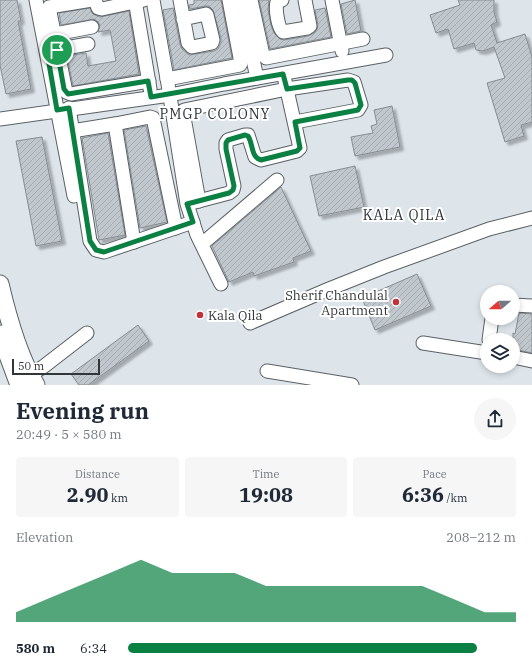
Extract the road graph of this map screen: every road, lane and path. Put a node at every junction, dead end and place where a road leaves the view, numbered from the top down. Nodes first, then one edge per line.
1 (36, 0) edge
2 (93, 0) edge
3 (153, 0) edge
4 (180, 0) edge
5 (230, 0) edge
6 (240, 0) edge
7 (251, 0) edge
8 (282, 0) edge
9 (305, 0) edge
10 (332, 0) edge
11 (138, 1) edge
12 (48, 4) edge
13 (184, 19) dead end
14 (92, 27) dead end
15 (55, 34) junction
16 (363, 40) dead end
17 (88, 44) dead end
18 (249, 44) junction
19 (341, 44) junction
20 (52, 51) junction
21 (386, 55) dead end
22 (344, 62) junction
23 (283, 74) junction
24 (257, 78) junction
25 (167, 79) junction
26 (148, 81) junction
27 (287, 89) junction
28 (170, 95) junction
29 (151, 97) junction
30 (63, 109) junction
31 (0, 118) edge
32 (295, 122) junction
33 (115, 124) junction
34 (72, 131) junction
35 (277, 180) dead end
36 (193, 203) junction
37 (532, 218) edge
38 (193, 222) junction
39 (176, 228) junction
40 (83, 238) dead end
41 (134, 242) junction
42 (202, 244) junction
43 (0, 284) edge
44 (221, 284) dead end
45 (520, 305) edge
46 (532, 306) edge
47 (250, 323) dead end
48 (87, 333) dead end
49 (0, 334) edge
50 (423, 343) dead end
51 (480, 352) edge
52 (520, 359) edge
53 (532, 361) edge
54 (267, 371) dead end
55 (28, 382) edge
56 (352, 385) edge

1 - 20 street
2 - 11 street
2 - 12 street
3 - 25 street
4 - 13 street
5 - 18 street
6 - 18 street
7 - 18 street
8 - 9 street
10 - 19 street
11 - 26 street
12 - 15 street
14 - 15 street
15 - 20 street
16 - 19 street
17 - 20 street
18 - 19 street
18 - 24 street
18 - 25 street
19 - 22 street
20 - 26 street
20 - 30 street
21 - 22 street
22 - 23 street
23 - 24 street
23 - 27 street
24 - 28 street
25 - 28 street
26 - 29 street
27 - 32 street
27 - 32 street
27 - 36 street
28 - 29 street
28 - 36 street
29 - 30 street
30 - 31 street
30 - 34 street
30 - 40 street
32 - 36 street
33 - 34 street
33 - 39 street
33 - 41 street
34 - 41 street
35 - 42 street
36 - 38 street
37 - 47 street
38 - 39 street
38 - 42 street
39 - 41 street
42 - 44 street
43 - 55 main road
45 - 46 street
48 - 55 street
49 - 55 main road
50 - 51 street
52 - 53 street
54 - 56 street

